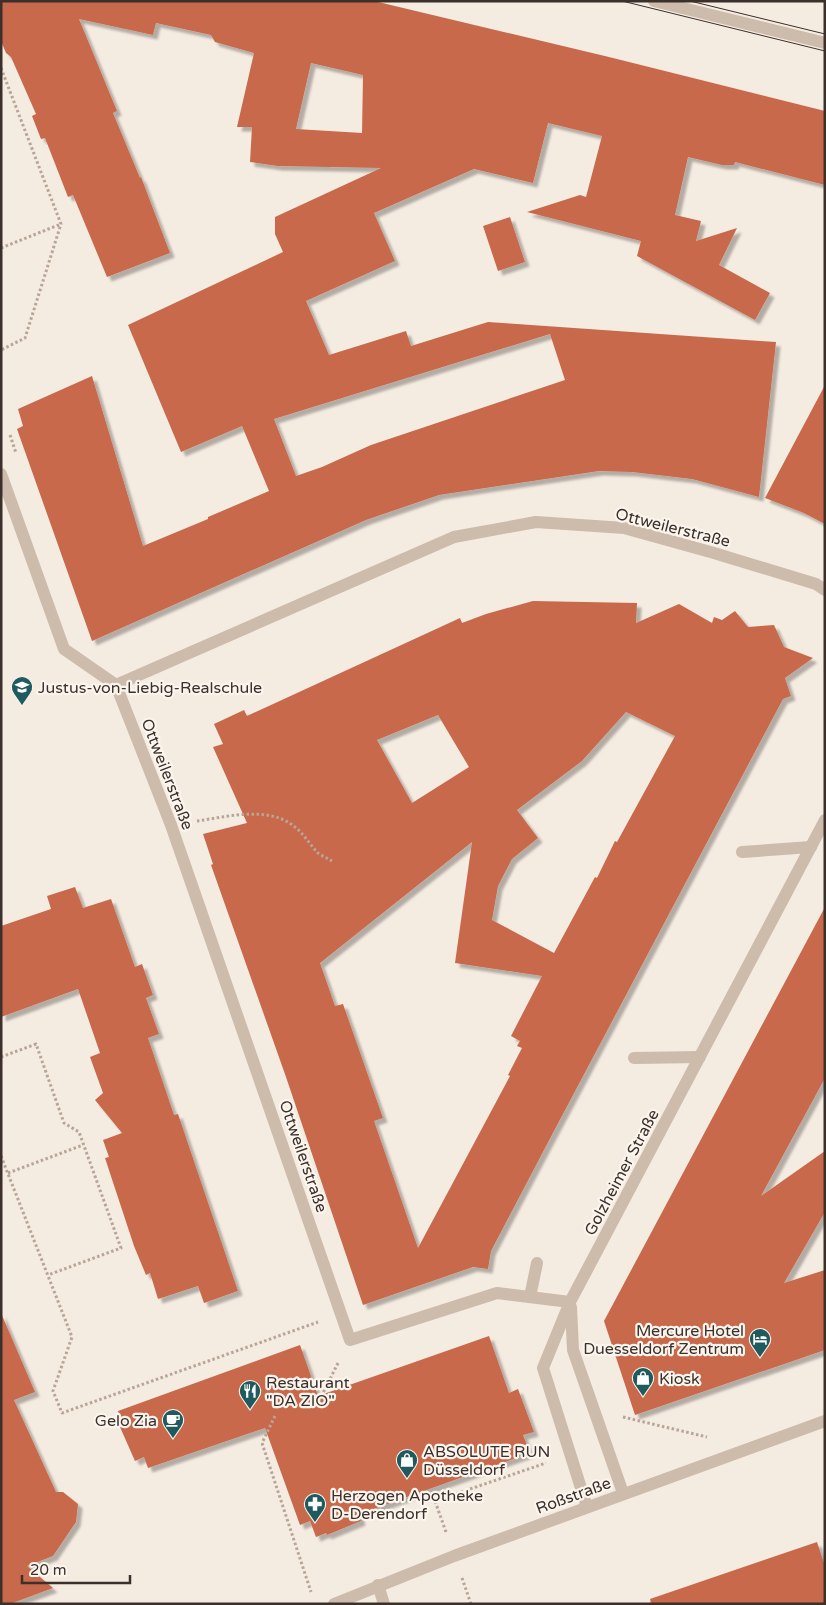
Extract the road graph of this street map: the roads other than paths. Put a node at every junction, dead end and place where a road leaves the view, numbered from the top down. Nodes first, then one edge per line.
1 (654, 1) edge
2 (825, 43) edge
3 (1, 474) edge
4 (825, 590) edge
5 (116, 685) junction
6 (825, 820) edge
7 (811, 847) junction
8 (742, 852) dead end
9 (700, 1057) junction
10 (634, 1058) dead end
11 (537, 1263) dead end
12 (530, 1297) junction
13 (570, 1302) junction
14 (825, 1421) edge
15 (623, 1493) junction
16 (587, 1507) junction
17 (378, 1585) junction
18 (334, 1604) edge
19 (384, 1604) edge

1 - 2 street
3 - 5 street
4 - 5 street, Ottweilerstraße
5 - 12 street, Ottweilerstraße
6 - 7 street, Golzheimer Straße
7 - 8 street
7 - 9 street, Golzheimer Straße
9 - 10 street
9 - 13 street, Golzheimer Straße
11 - 12 street
12 - 13 street
13 - 15 street
13 - 16 street, Golzheimer Straße
14 - 15 street, Roßstraße
15 - 16 street, Roßstraße
16 - 17 street, Roßstraße
17 - 18 street, Roßstraße
17 - 19 street

